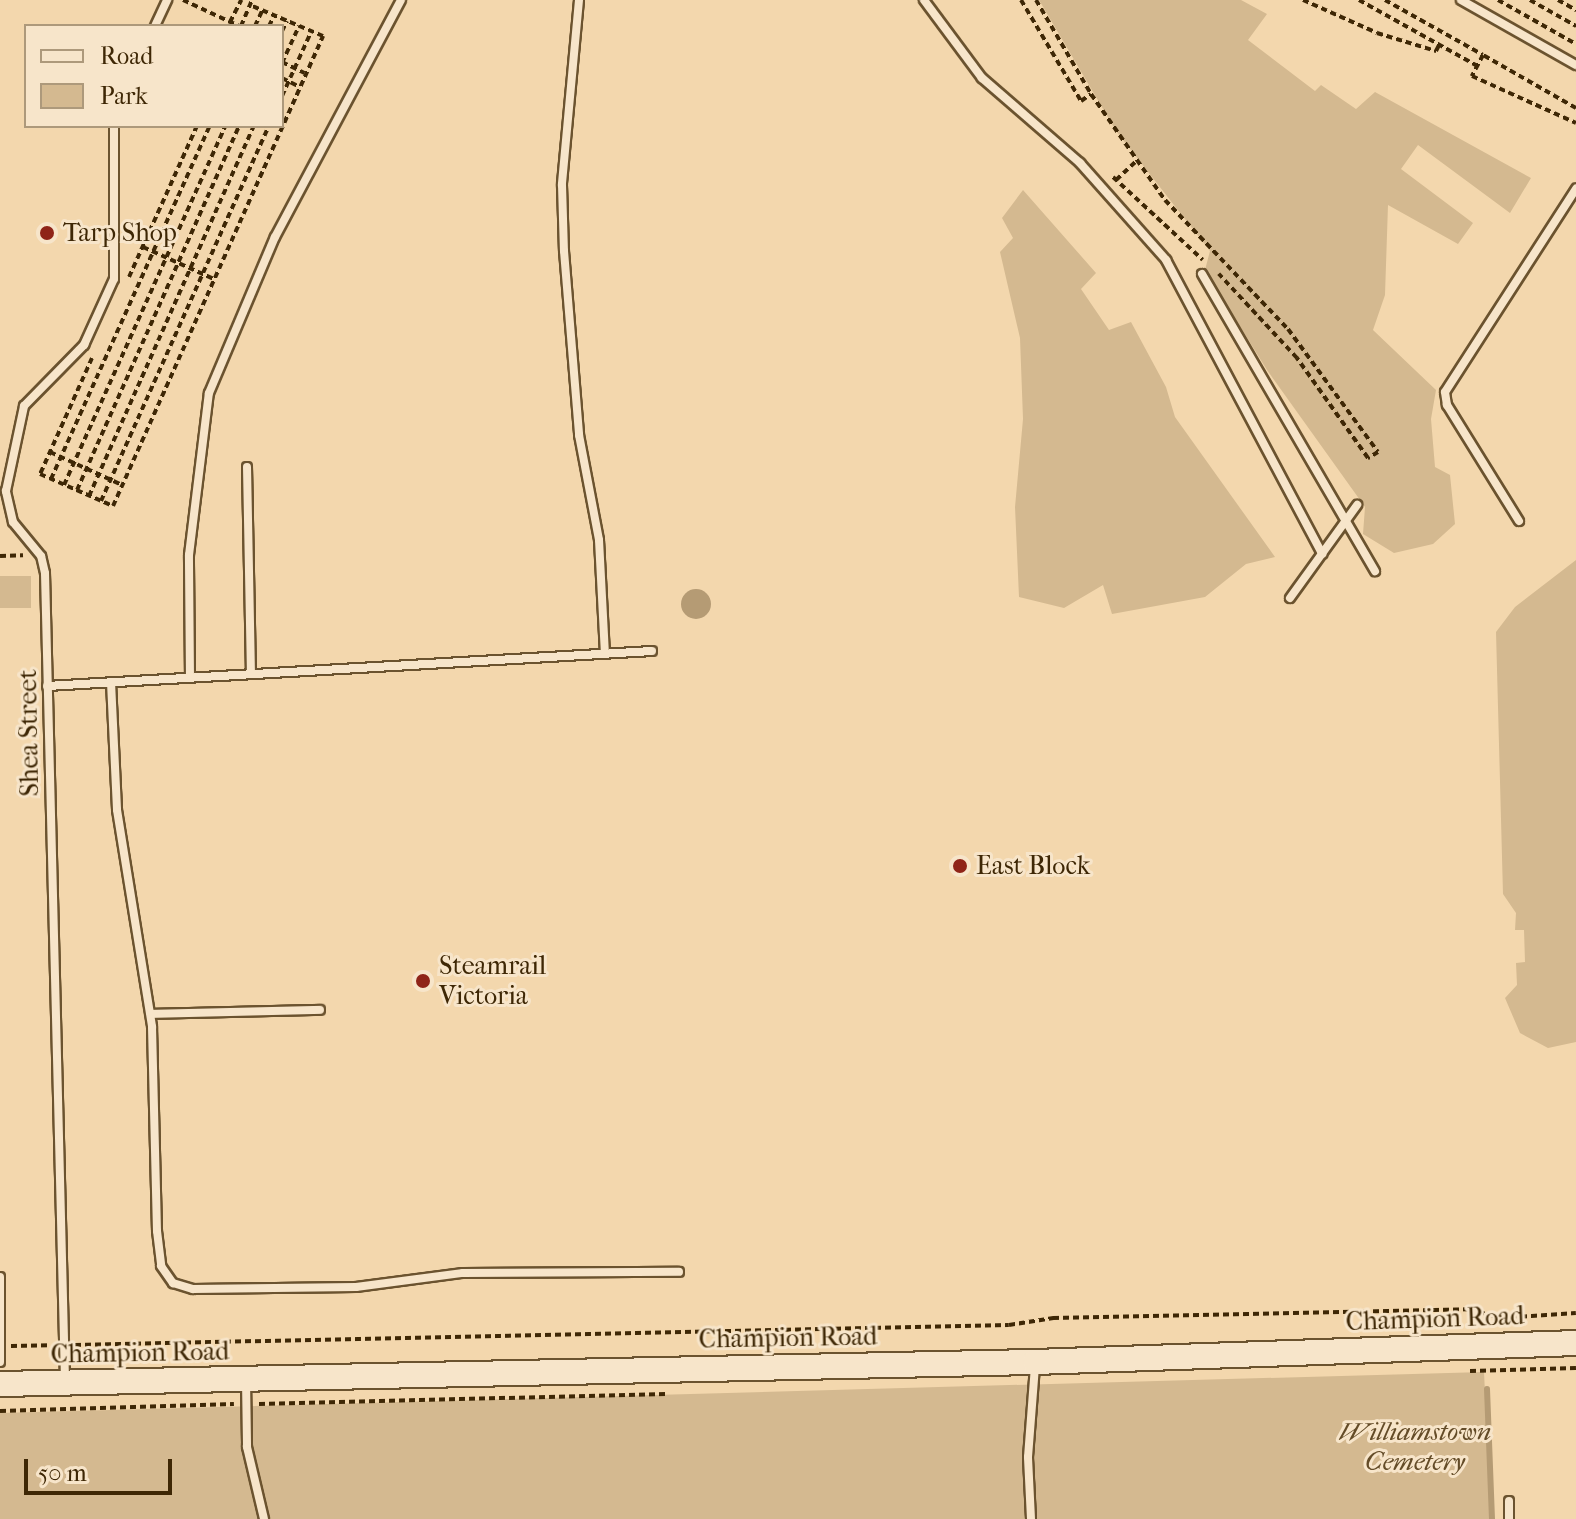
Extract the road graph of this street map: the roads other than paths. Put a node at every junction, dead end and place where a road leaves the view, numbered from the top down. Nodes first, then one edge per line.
1 (167, 0) edge
2 (401, 0) edge
3 (579, 0) edge
4 (924, 0) edge
5 (1461, 0) edge
6 (156, 24) edge
7 (1576, 65) edge
8 (114, 128) edge
9 (1576, 189) edge
10 (1202, 274) dead end
11 (247, 467) dead end
12 (1357, 505) dead end
13 (1348, 518) junction
14 (1519, 521) dead end
15 (1322, 554) junction
16 (1375, 571) dead end
17 (1290, 598) dead end
18 (652, 651) dead end
19 (605, 654) junction
20 (251, 674) junction
21 (190, 678) junction
22 (111, 682) junction
23 (47, 686) junction
24 (320, 1010) dead end
25 (151, 1014) junction
26 (679, 1272) dead end
27 (0, 1277) edge
28 (1576, 1343) edge
29 (1, 1346) edge
30 (0, 1362) edge
31 (1035, 1362) junction
32 (246, 1379) junction
33 (65, 1383) junction
34 (0, 1384) edge
35 (1509, 1501) dead end
36 (264, 1519) edge
37 (1031, 1519) edge
38 (1509, 1519) edge

1 - 6 lane
2 - 21 lane
3 - 19 lane
4 - 15 lane
5 - 7 lane
8 - 23 lane, Shea Street
9 - 14 lane
10 - 13 lane
11 - 20 lane
12 - 13 lane
13 - 15 lane
13 - 16 lane
15 - 17 lane
18 - 19 lane
19 - 20 lane
20 - 21 lane
21 - 22 lane
22 - 23 lane
22 - 25 lane
23 - 33 lane, Shea Street
24 - 25 lane
25 - 26 lane
27 - 29 lane
28 - 31 street, Champion Road
29 - 30 lane
31 - 32 street, Champion Road
31 - 37 lane
32 - 33 street, Champion Road
32 - 36 lane
33 - 34 street, Champion Road
35 - 38 lane

